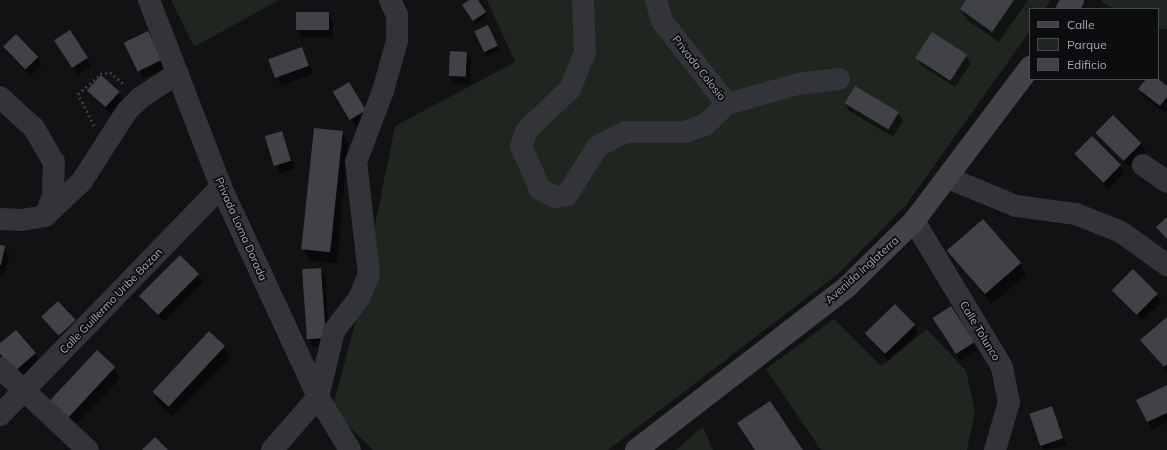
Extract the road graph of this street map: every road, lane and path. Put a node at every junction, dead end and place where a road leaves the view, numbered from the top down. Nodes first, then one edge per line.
1 (149, 0) edge
2 (390, 0) edge
3 (583, 0) edge
4 (656, 0) edge
5 (1029, 68) edge
6 (178, 73) junction
7 (839, 80) dead end
8 (0, 97) edge
9 (140, 98) junction
10 (727, 104) junction
11 (103, 145) junction
12 (1143, 165) dead end
13 (948, 178) junction
14 (1167, 182) edge
15 (221, 187) junction
16 (45, 216) junction
17 (0, 219) edge
18 (914, 221) junction
19 (1167, 265) edge
20 (0, 368) edge
21 (25, 391) junction
22 (318, 397) junction
23 (0, 415) edge
24 (88, 450) edge
25 (272, 450) edge
26 (350, 450) edge
27 (636, 450) edge
28 (995, 450) edge

1 - 6 street, Privada Loma Dorada
2 - 22 street
3 - 10 street, Privada Colosio
4 - 10 street, Privada Colosio
5 - 13 main road, Avenida Inglaterra
6 - 9 street
6 - 15 street, Privada Loma Dorada
7 - 10 street
8 - 16 street
9 - 11 street
9 - 11 path
11 - 16 street
12 - 14 street
13 - 18 main road, Avenida Inglaterra
13 - 19 street
15 - 21 street, Calle Guillermo Uribe Bazan
15 - 22 street, Privada Loma Dorada
16 - 17 street
18 - 27 main road, Avenida Inglaterra
18 - 28 street, Calle Tolunco
20 - 21 street
21 - 23 street, Calle Guillermo Uribe Bazan
21 - 24 street
22 - 25 street
22 - 26 street, Privada Loma Dorada

